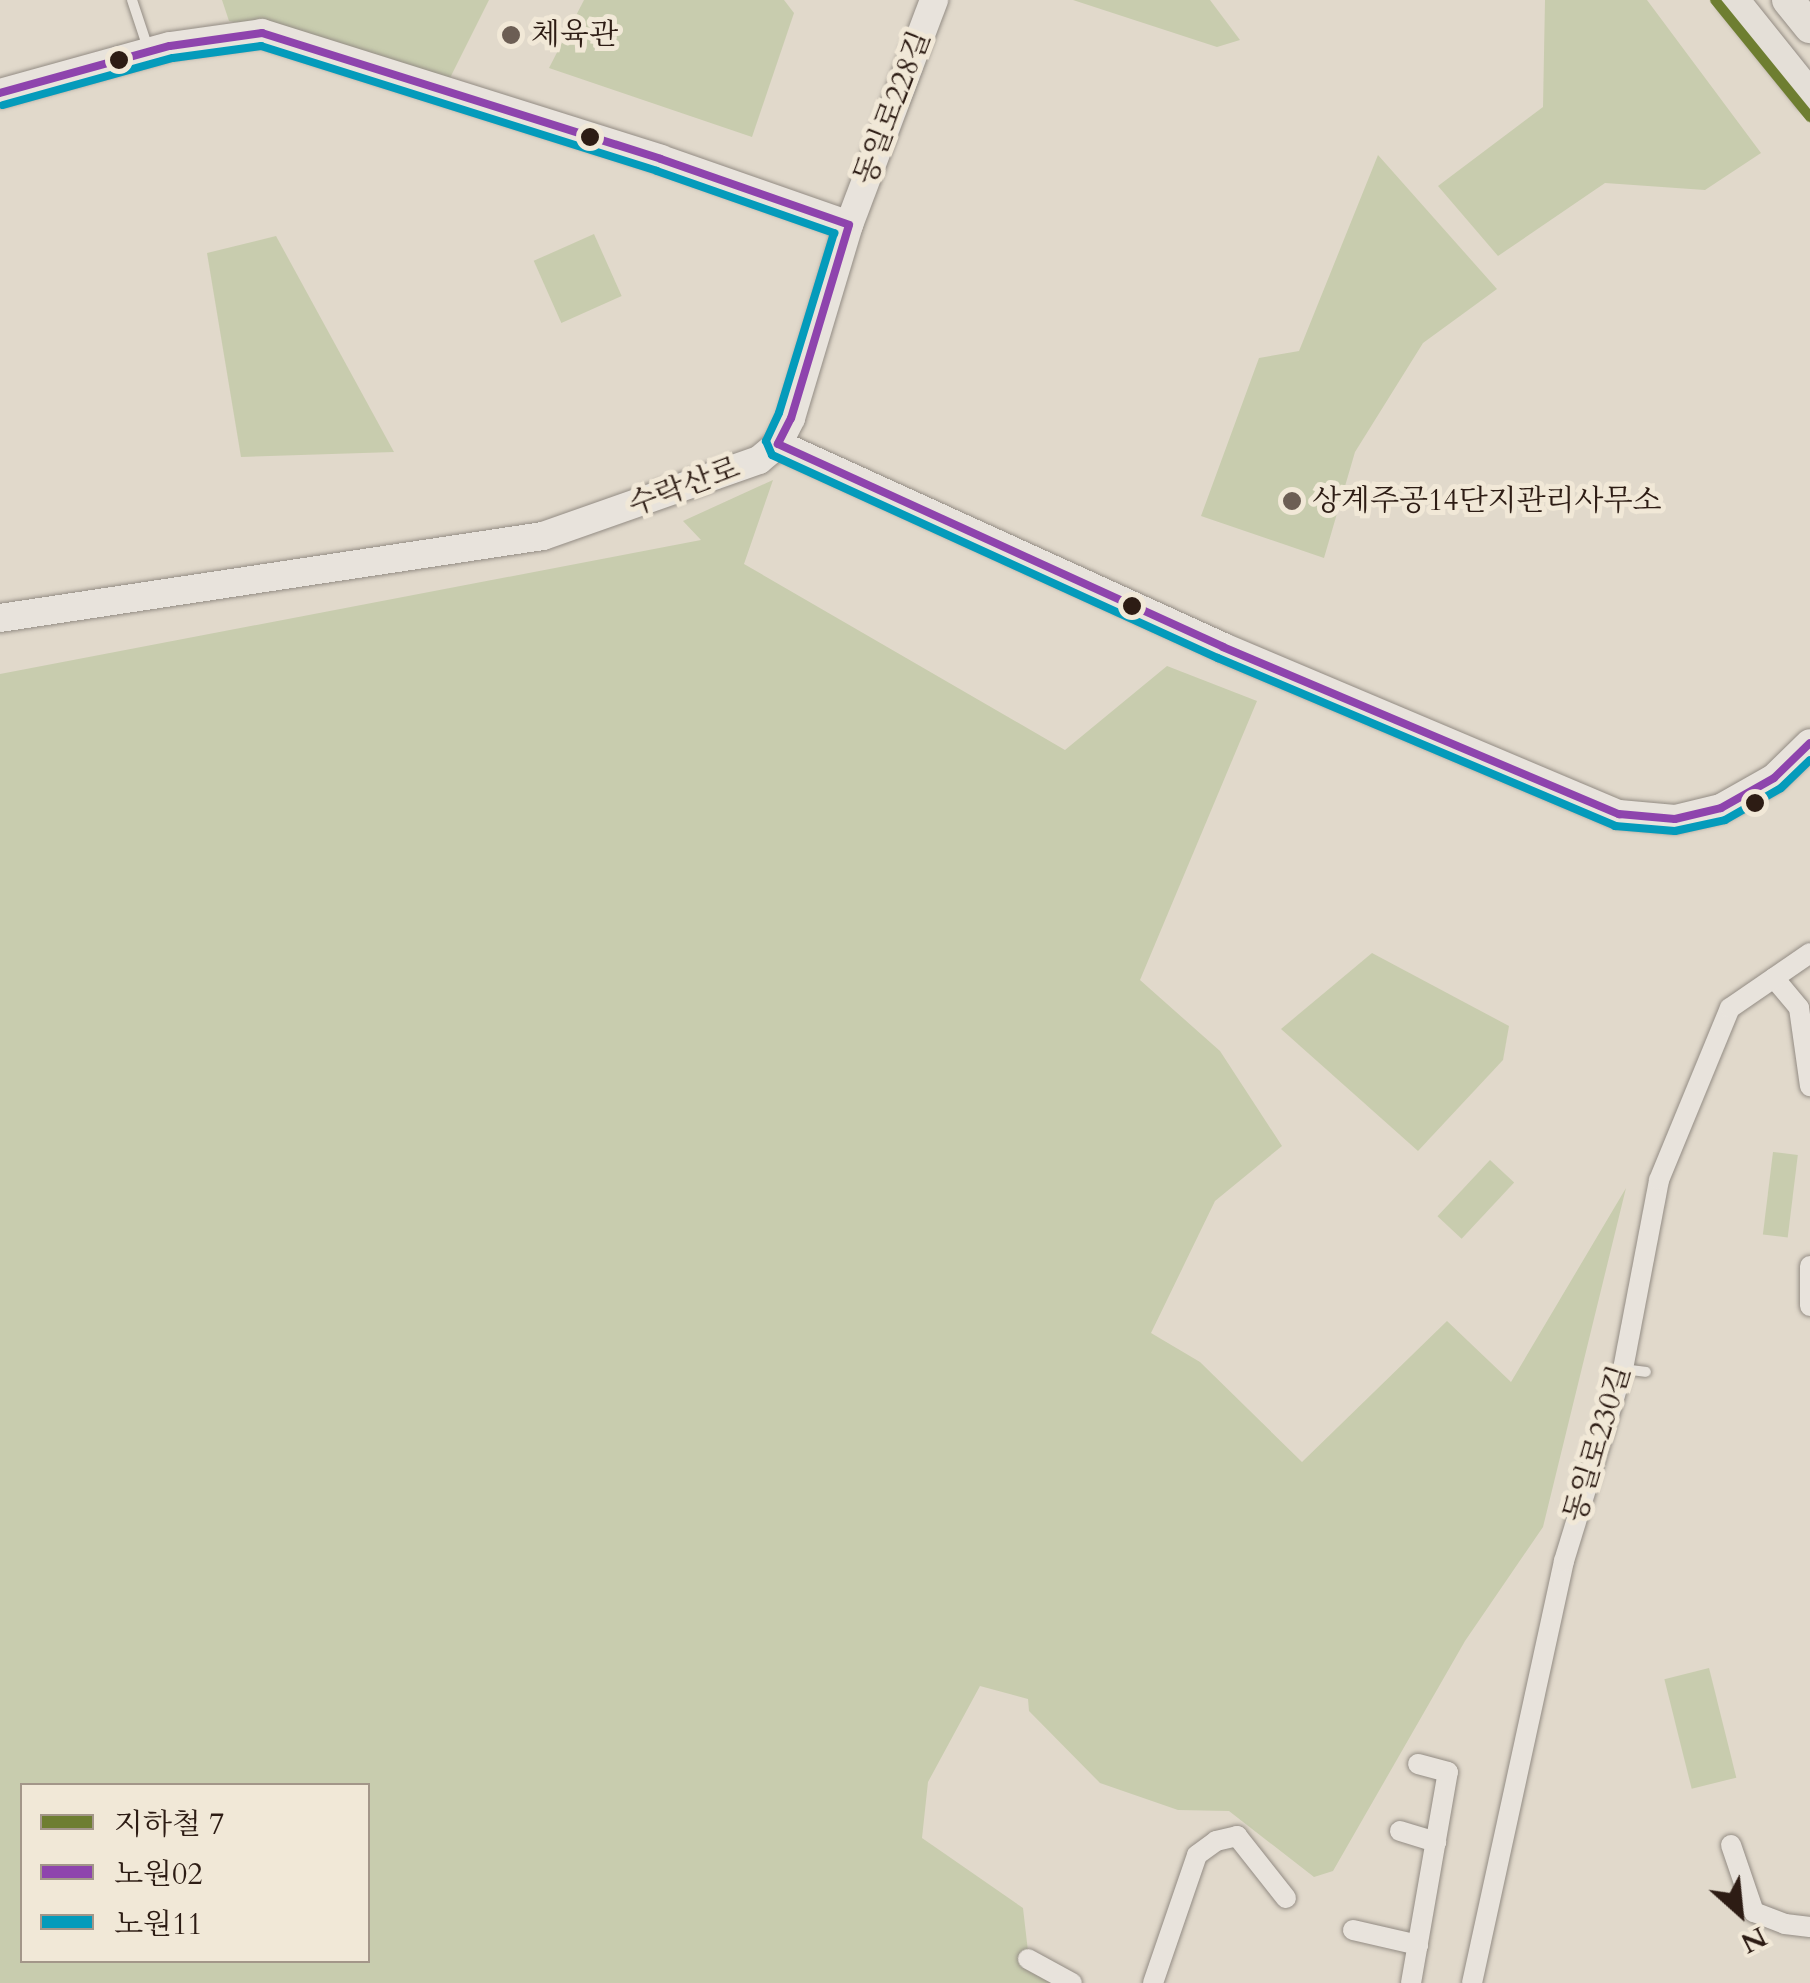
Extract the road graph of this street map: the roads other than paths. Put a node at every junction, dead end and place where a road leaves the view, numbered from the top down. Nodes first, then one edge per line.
1 (132, 0) edge
2 (934, 0) edge
3 (1733, 0) edge
4 (1788, 0) edge
5 (1810, 27) edge
6 (149, 52) junction
7 (0, 93) edge
8 (1810, 96) edge
9 (849, 225) junction
10 (778, 444) junction
11 (0, 618) edge
12 (1810, 742) edge
13 (1810, 954) edge
14 (1774, 978) junction
15 (1808, 1035) edge
16 (1810, 1086) edge
17 (1810, 1266) edge
18 (1810, 1306) edge
19 (1622, 1369) junction
20 (1646, 1372) dead end
21 (1418, 1764) dead end
22 (1400, 1831) dead end
23 (1436, 1842) junction
24 (1731, 1845) dead end
25 (1286, 1898) dead end
26 (1810, 1927) edge
27 (1353, 1930) dead end
28 (1418, 1945) junction
29 (1028, 1958) dead end
30 (1072, 1983) edge
31 (1154, 1983) edge
32 (1412, 1983) edge
33 (1472, 1983) edge

1 - 6 lane
2 - 9 street, 동일로228길
3 - 8 main road
4 - 5 main road
6 - 7 street
6 - 9 street
9 - 10 street, 동일로228길
10 - 11 street, 수락산로
10 - 12 street
13 - 14 street, 동일로230길
14 - 15 street
14 - 19 street, 동일로230길
15 - 16 street
17 - 18 street
19 - 20 lane
19 - 33 street, 동일로230길
21 - 23 street
22 - 23 street
23 - 28 street
24 - 26 street
25 - 31 street
27 - 28 street
28 - 32 street
29 - 30 street

